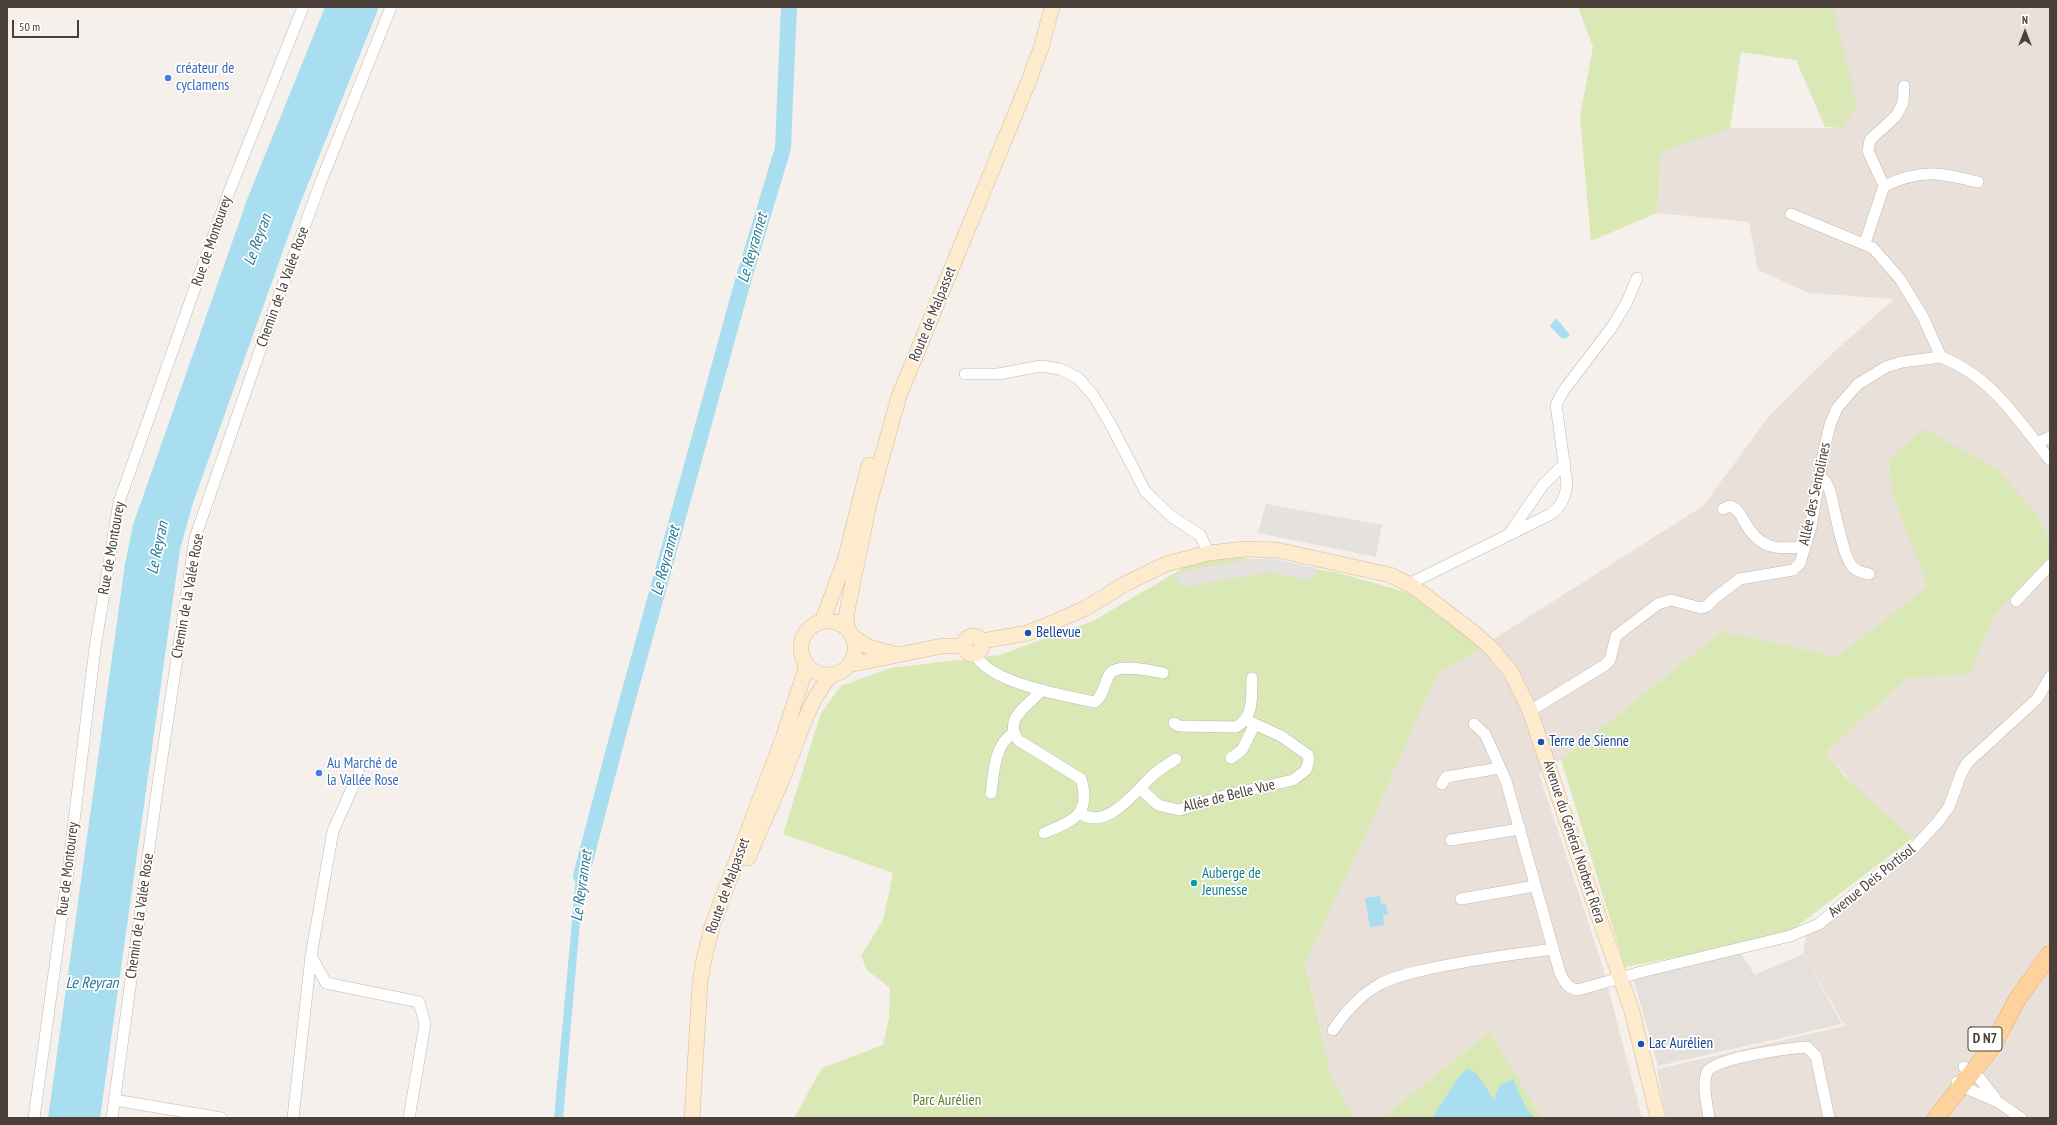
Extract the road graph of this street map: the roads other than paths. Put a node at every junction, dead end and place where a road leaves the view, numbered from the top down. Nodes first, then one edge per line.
1 (303, 7) edge
2 (391, 7) edge
3 (1044, 7) edge
4 (1052, 7) edge
5 (1904, 86) dead end
6 (1978, 182) dead end
7 (1884, 186) junction
8 (1791, 214) dead end
9 (1865, 243) junction
10 (1637, 278) dead end
11 (1941, 357) junction
12 (965, 374) dead end
13 (2050, 437) edge
14 (2037, 443) junction
15 (2050, 459) edge
16 (1565, 463) junction
17 (1820, 477) junction
18 (1723, 509) dead end
19 (1508, 535) junction
20 (1805, 547) junction
21 (1209, 553) junction
22 (2050, 565) edge
23 (1869, 574) dead end
24 (1411, 585) junction
25 (2016, 601) dead end
26 (822, 622) junction
27 (850, 633) junction
28 (979, 648) junction
29 (901, 655) junction
30 (805, 663) junction
31 (850, 665) junction
32 (1163, 674) dead end
33 (831, 675) junction
34 (2050, 677) edge
35 (1252, 678) dead end
36 (1041, 690) junction
37 (1530, 711) junction
38 (1251, 722) junction
39 (1174, 723) dead end
40 (1474, 724) dead end
41 (1013, 733) junction
42 (1231, 758) dead end
43 (1176, 759) dead end
44 (1500, 768) junction
45 (359, 772) dead end
46 (1442, 784) dead end
47 (1140, 788) junction
48 (991, 793) dead end
49 (1080, 813) junction
50 (1520, 829) junction
51 (1044, 833) dead end
52 (1451, 840) dead end
53 (1535, 886) junction
54 (1461, 899) dead end
55 (1553, 949) junction
56 (2050, 954) edge
57 (311, 956) junction
58 (1619, 978) junction
59 (1333, 1030) dead end
60 (1963, 1076) junction
61 (115, 1100) junction
62 (1998, 1102) junction
63 (34, 1118) edge
64 (112, 1118) edge
65 (221, 1118) edge
66 (293, 1118) edge
67 (409, 1118) edge
68 (692, 1118) edge
69 (701, 1118) edge
70 (1658, 1118) edge
71 (1709, 1118) edge
72 (1829, 1118) edge
73 (1927, 1118) edge
74 (1936, 1118) edge
75 (2021, 1118) edge

1 - 63 street, Rue de Montourey
2 - 61 street, Chemin de la Valée Rose
3 - 26 main road, Route de Malpasset
4 - 27 main road, Route de Malpasset
5 - 7 street
6 - 7 street
7 - 9 street
8 - 9 street
9 - 11 street
10 - 16 street
11 - 14 street
11 - 17 street, Allée des Sentolines
12 - 21 street
13 - 14 street
14 - 15 street
16 - 19 street
16 - 19 street
17 - 20 street, Allée des Sentolines
17 - 23 street
18 - 20 street
19 - 24 street
20 - 37 street, Allée des Sentolines
21 - 24 main road, Avenue du Général Norbert Riera
21 - 28 main road, Avenue du Général Norbert Riera
22 - 25 street
24 - 37 main road, Avenue du Général Norbert Riera
26 - 27 main road
26 - 30 main road
27 - 29 main road
27 - 31 main road
28 - 29 main road
28 - 36 street
29 - 31 main road
30 - 33 main road
30 - 68 main road, Route de Malpasset
31 - 33 main road
32 - 36 street
33 - 69 main road, Route de Malpasset
34 - 58 street, Avenue Deis Portisol
35 - 38 street
36 - 41 street
37 - 58 main road, Avenue du Général Norbert Riera
38 - 39 street
38 - 42 street
38 - 47 street, Allée de Belle Vue
40 - 44 street
41 - 48 street
41 - 49 street
43 - 47 street
44 - 46 street
44 - 50 street
45 - 57 street
47 - 49 street
49 - 51 street
50 - 52 street
50 - 53 street
53 - 54 street
53 - 55 street
55 - 58 street, Avenue Deis Portisol
55 - 59 street
56 - 60 main road, D N7
57 - 66 street
57 - 67 street
58 - 70 main road, Avenue du Général Norbert Riera
60 - 62 street
60 - 62 street
60 - 73 main road, D N7
60 - 74 main road
61 - 64 street, Chemin de la Valée Rose
61 - 65 street
62 - 75 street
71 - 72 street

